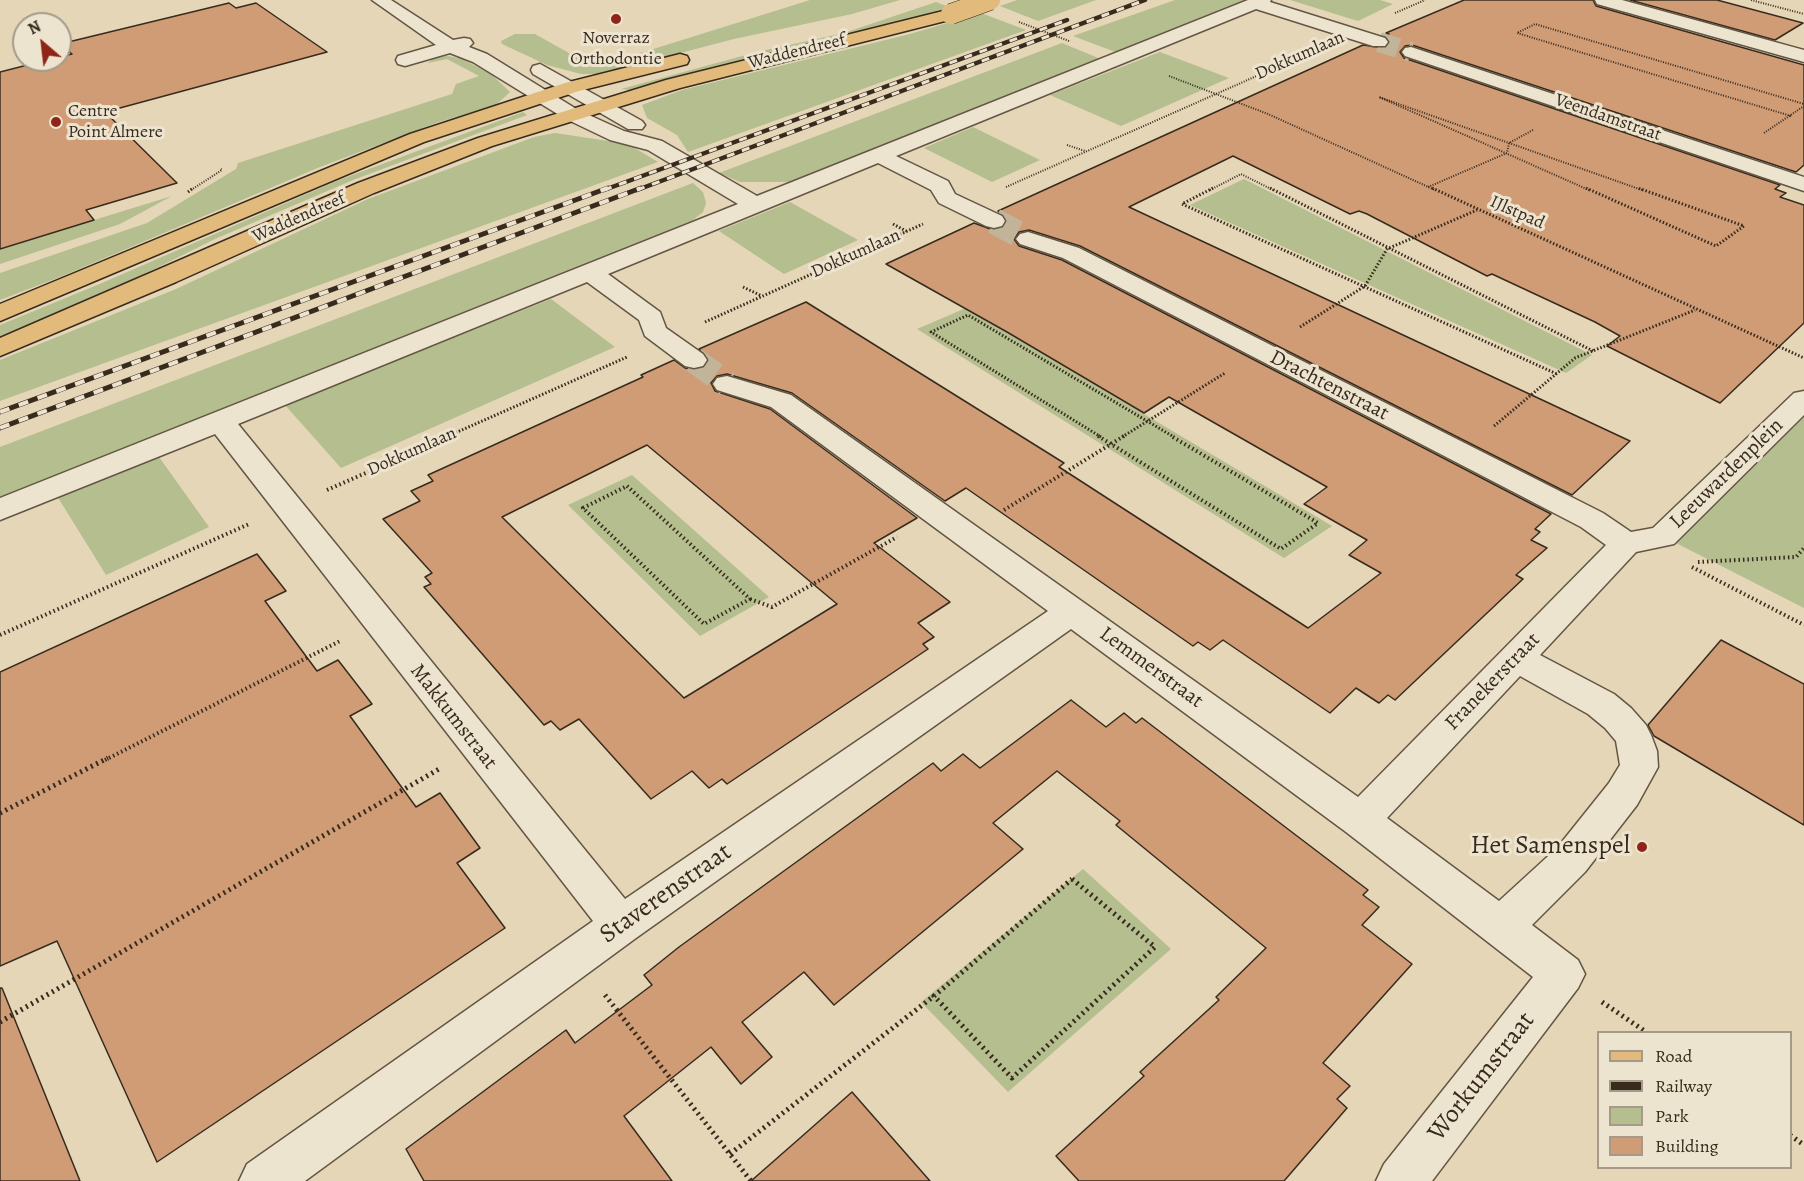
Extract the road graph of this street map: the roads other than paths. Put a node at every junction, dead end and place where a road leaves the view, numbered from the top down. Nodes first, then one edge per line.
1 (990, 0) edge
2 (1603, 0) edge
3 (390, 1) edge
4 (1259, 2) edge
5 (462, 27) dead end
6 (1379, 42) tunnel mouth
7 (452, 47) junction
8 (1411, 52) tunnel mouth
9 (700, 55) dead end
10 (1804, 56) edge
11 (520, 59) dead end
12 (405, 60) dead end
13 (572, 87) junction
14 (544, 96) junction
15 (604, 105) junction
16 (571, 114) junction
17 (655, 145) junction
18 (878, 155) junction
19 (1804, 184) edge
20 (754, 204) junction
21 (994, 221) tunnel mouth
22 (1028, 239) tunnel mouth
23 (591, 273) junction
24 (0, 313) edge
25 (0, 348) edge
26 (694, 360) tunnel mouth
27 (728, 384) tunnel mouth
28 (1804, 399) edge
29 (221, 422) junction
30 (0, 510) edge
31 (1626, 544) junction
32 (1072, 611) junction
33 (1516, 658) junction
34 (1360, 820) junction
35 (621, 925) junction
36 (1501, 927) junction
37 (1563, 974) joint
38 (264, 1181) edge
39 (1401, 1181) edge

1 - 15 main road, Waddendreef, bridge
2 - 10 street
3 - 7 street
4 - 6 street
4 - 18 street
5 - 7 street
7 - 12 street
7 - 14 street
8 - 19 street, Veendamstraat
9 - 13 main road, Waddendreef
11 - 13 street
13 - 14 main road, Waddendreef
13 - 15 street
14 - 16 street
14 - 24 main road, Waddendreef
15 - 16 main road, Waddendreef
15 - 17 street
16 - 17 street
16 - 25 main road, Waddendreef
17 - 20 street
18 - 20 street
18 - 21 street
20 - 23 street
22 - 31 street, Drachtenstraat
23 - 26 street
23 - 29 street
27 - 32 street, Lemmerstraat
28 - 31 street, Leeuwardenplein
29 - 30 street
29 - 35 street, Makkumstraat
31 - 33 street, Franekerstraat
32 - 34 street, Lemmerstraat
32 - 35 street, Staverenstraat
33 - 34 street, Franekerstraat
33 - 36 street
34 - 36 street, Lemmerstraat
35 - 38 street, Staverenstraat
36 - 37 street, Lemmerstraat
37 - 39 street, Workumstraat

